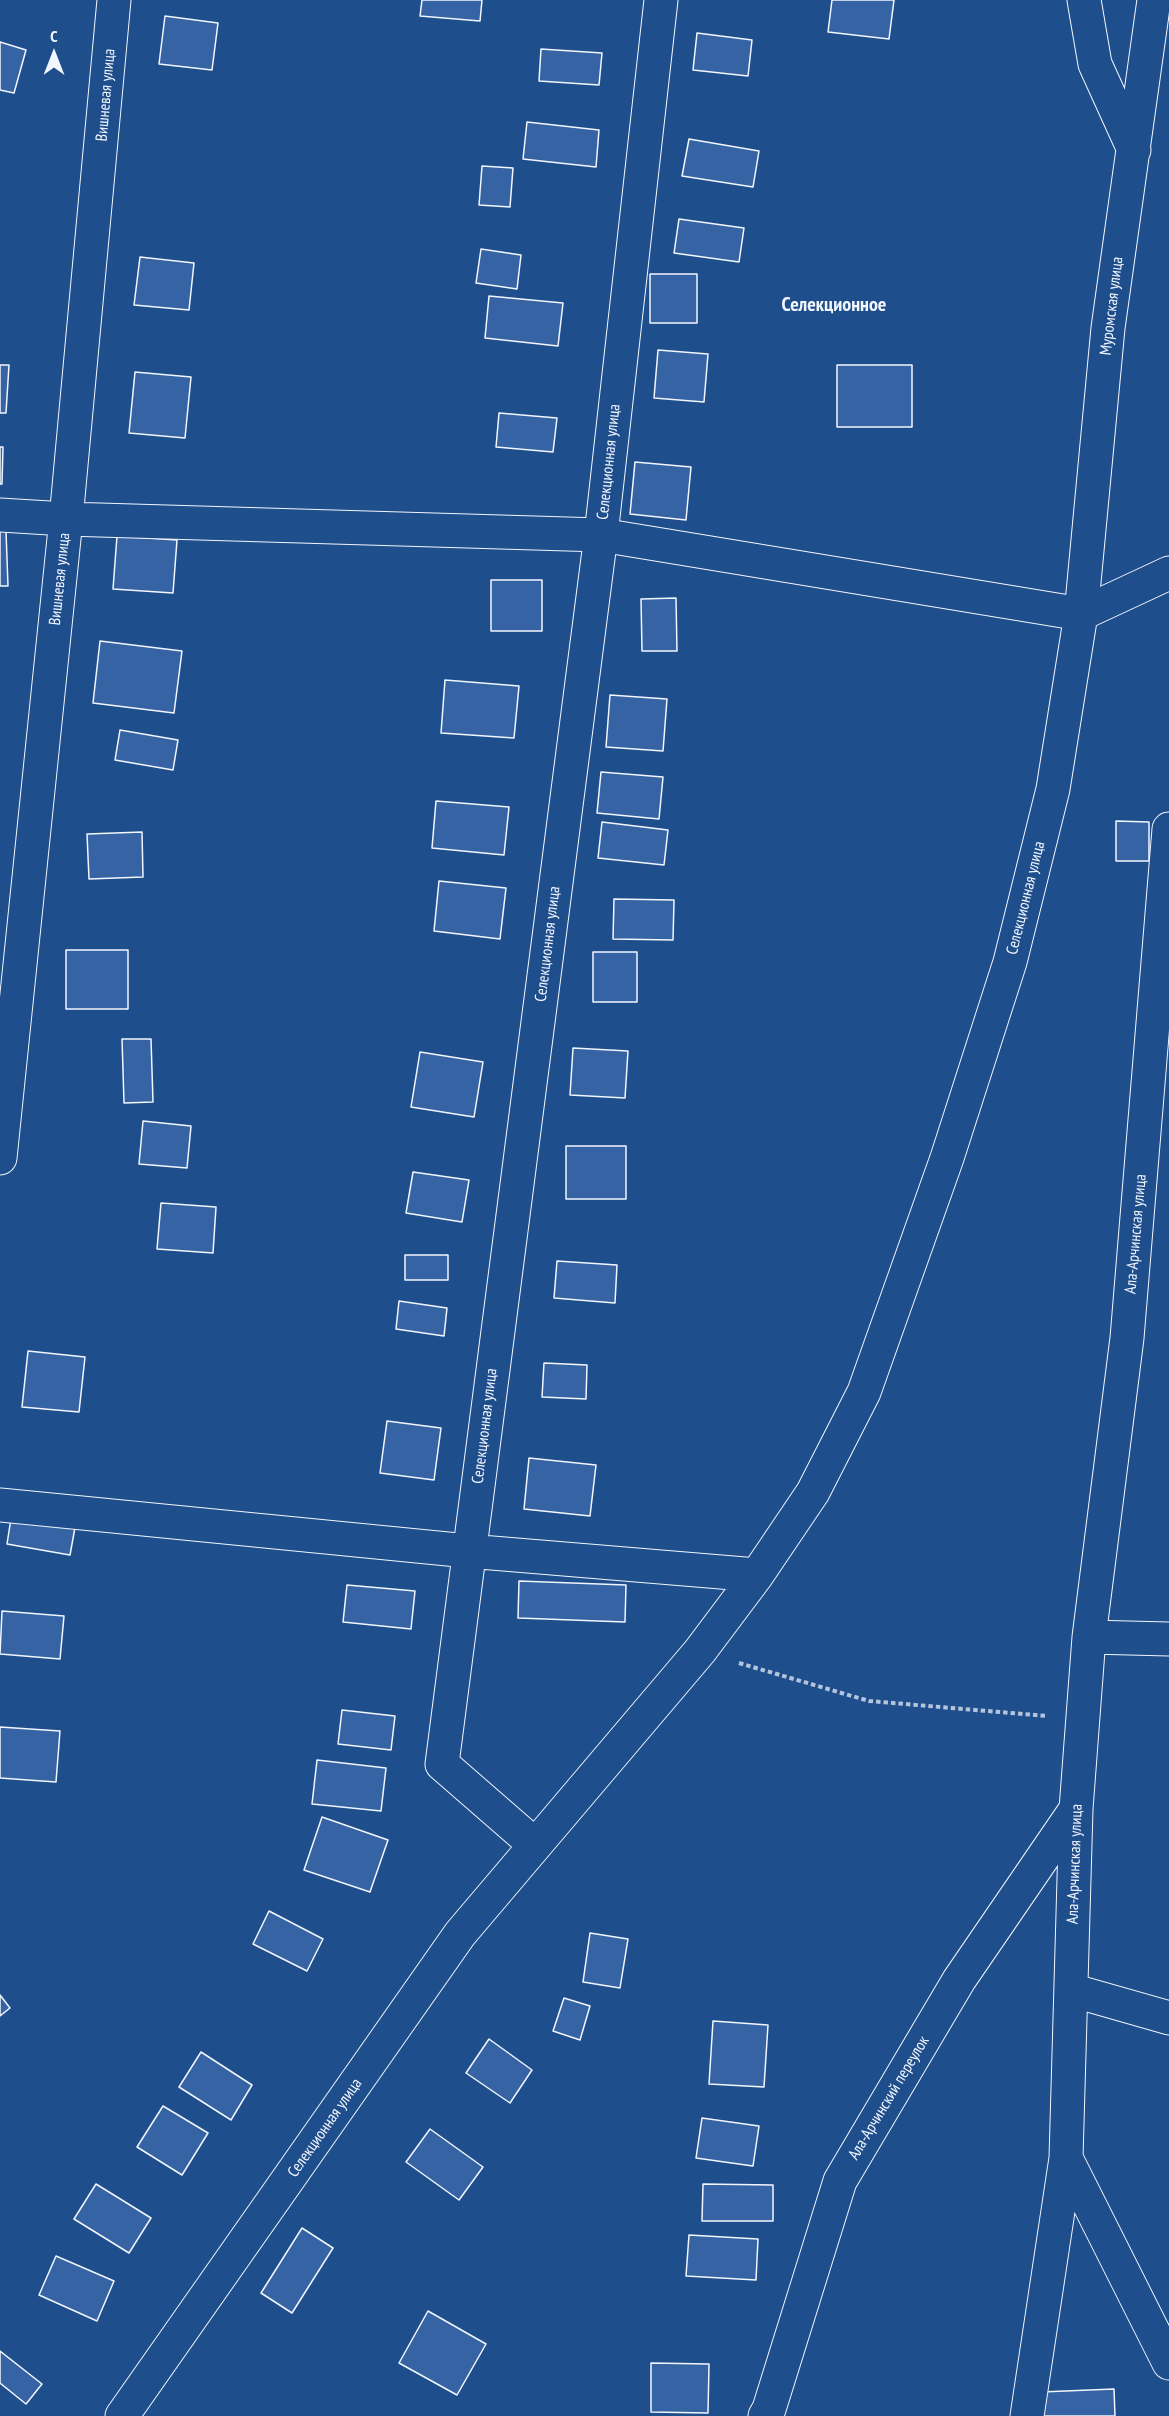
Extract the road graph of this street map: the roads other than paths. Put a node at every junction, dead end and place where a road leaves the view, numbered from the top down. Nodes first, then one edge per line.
1 (114, 0) edge
2 (661, 0) edge
3 (1084, 0) edge
4 (1154, 0) edge
5 (1134, 150) junction
6 (0, 515) edge
7 (66, 519) junction
8 (601, 535) junction
9 (1169, 573) edge
10 (1081, 614) junction
11 (1169, 830) edge
12 (0, 1158) edge
13 (0, 1505) edge
14 (468, 1551) junction
15 (757, 1575) junction
16 (1089, 1637) junction
17 (1169, 1639) edge
18 (1076, 1809) junction
19 (535, 1845) junction
20 (1071, 1990) junction
21 (1169, 2018) edge
22 (1066, 2158) junction
23 (1169, 2363) edge
24 (122, 2416) edge
25 (765, 2416) edge
26 (1027, 2416) edge

1 - 7 street, Вишневая улица
2 - 8 street, Селекционная улица
3 - 5 street
4 - 5 street, Муромская улица
5 - 10 street, Муромская улица
6 - 7 street
7 - 8 street
7 - 12 street, Вишневая улица
8 - 10 street
8 - 14 street, Селекционная улица
9 - 10 street
10 - 15 street, Селекционная улица
11 - 16 street, Ала-Арчинская улица
13 - 14 street
14 - 15 street
14 - 19 street, Селекционная улица
15 - 19 street, Селекционная улица
16 - 17 street
16 - 18 street, Ала-Арчинская улица
18 - 20 street, Ала-Арчинская улица
18 - 25 street, Ала-Арчинский переулок
19 - 24 street, Селекционная улица
20 - 21 street
20 - 22 street, Ала-Арчинская улица
22 - 23 street
22 - 26 street, Ала-Арчинская улица

